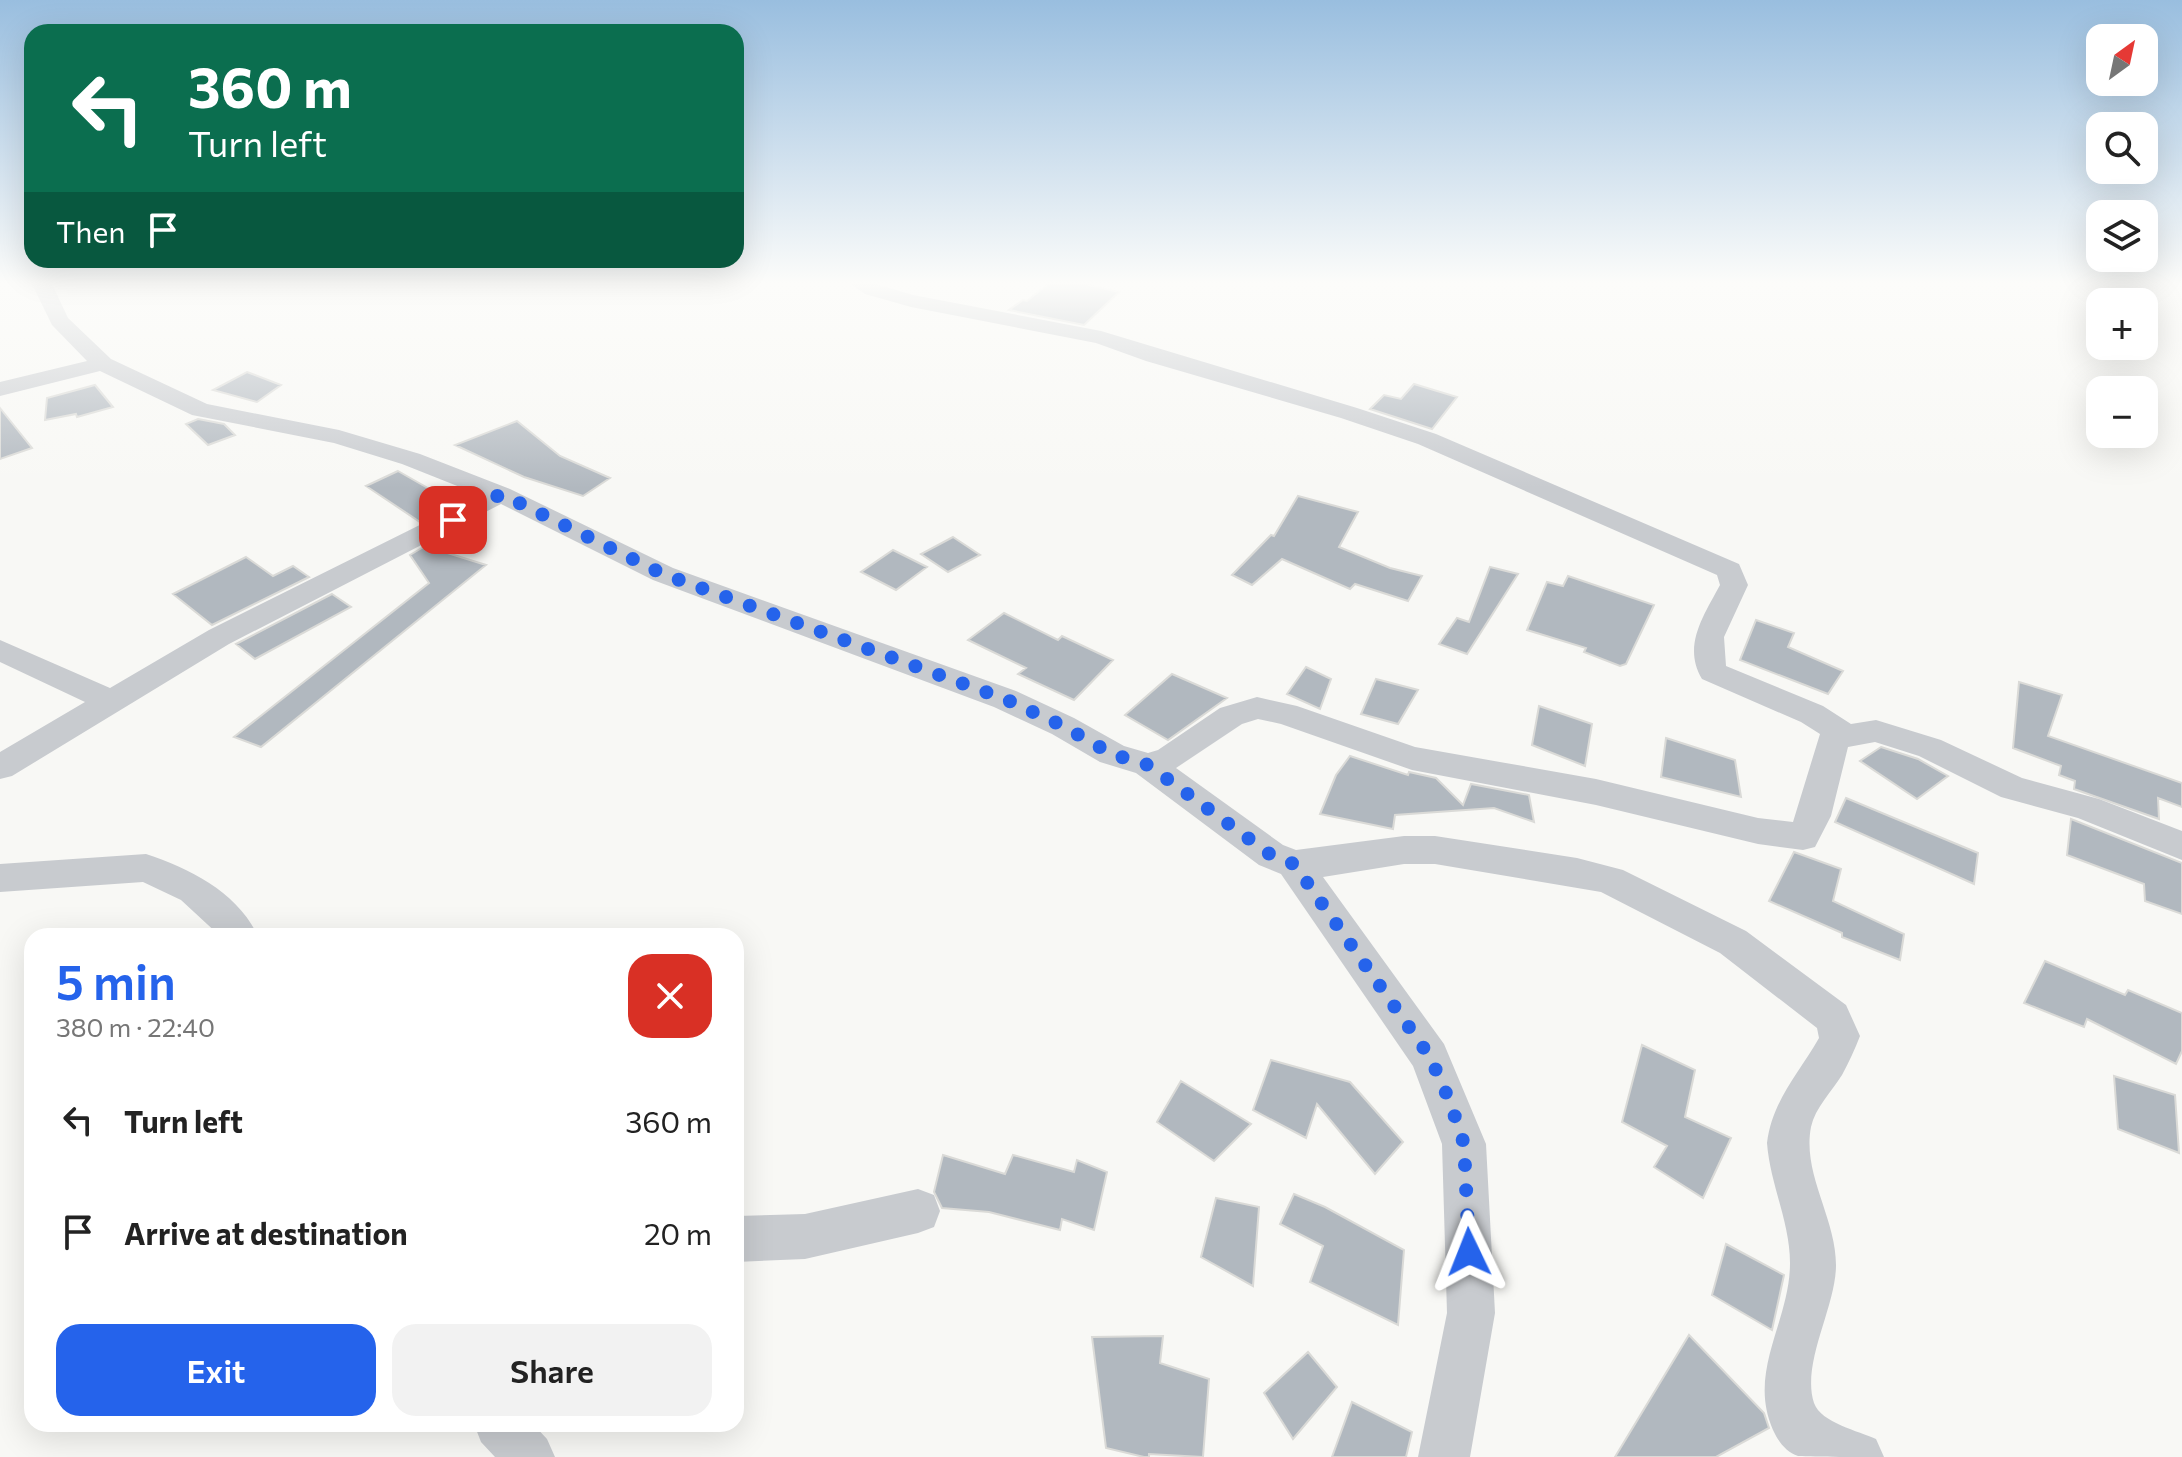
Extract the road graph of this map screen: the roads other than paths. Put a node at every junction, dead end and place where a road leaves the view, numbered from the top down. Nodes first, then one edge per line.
1 (91, 352) edge
2 (1143, 352) edge
3 (103, 364) junction
4 (0, 389) edge
5 (501, 494) junction
6 (0, 650) edge
7 (113, 702) junction
8 (1847, 736) junction
9 (1148, 765) junction
10 (0, 767) edge
11 (2182, 846) edge
12 (1294, 864) junction
13 (0, 878) edge
14 (235, 928) edge
15 (918, 1211) dead end
16 (744, 1240) edge
17 (1444, 1457) edge
18 (1858, 1457) edge

1 - 3 street
2 - 8 street
3 - 4 street
3 - 5 street
5 - 7 street
5 - 9 street
6 - 7 street
7 - 10 street
8 - 9 street
8 - 11 street
9 - 12 street
12 - 17 street
12 - 18 street
13 - 14 street
15 - 16 street

